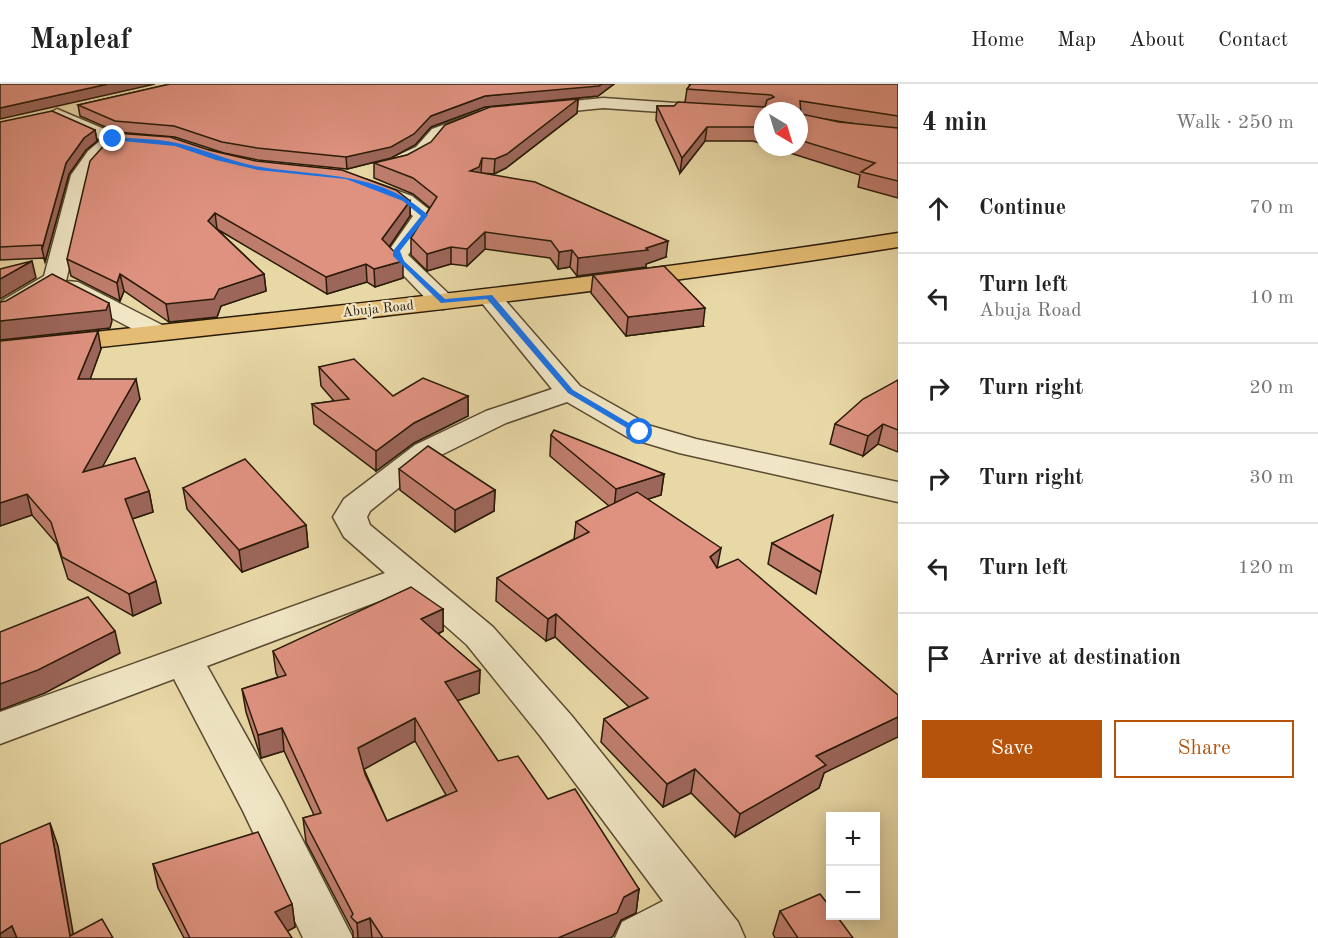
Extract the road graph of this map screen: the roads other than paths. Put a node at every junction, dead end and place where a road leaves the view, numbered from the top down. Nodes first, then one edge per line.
1 (629, 87) dead end
2 (603, 103) junction
3 (89, 107) edge
4 (513, 111) edge
5 (494, 113) edge
6 (754, 113) edge
7 (113, 139) junction
8 (176, 144) edge
9 (898, 240) edge
10 (55, 280) junction
11 (489, 297) junction
12 (443, 302) junction
13 (0, 312) edge
14 (157, 332) junction
15 (0, 350) edge
16 (570, 392) junction
17 (898, 492) edge
18 (410, 576) junction
19 (184, 660) junction
20 (0, 728) edge
21 (708, 923) edge
22 (328, 938) edge
23 (640, 938) edge

1 - 2 street
2 - 4 street
2 - 6 street
3 - 7 street
5 - 12 street
7 - 8 street
7 - 10 street
9 - 11 main road, Abuja Road
10 - 13 street
10 - 14 street
11 - 12 main road, Abuja Road
11 - 16 street
12 - 14 main road, Abuja Road
14 - 15 main road, Abuja Road
16 - 17 street
16 - 18 street
18 - 19 street
18 - 21 street
19 - 20 street
19 - 22 street
21 - 23 street

